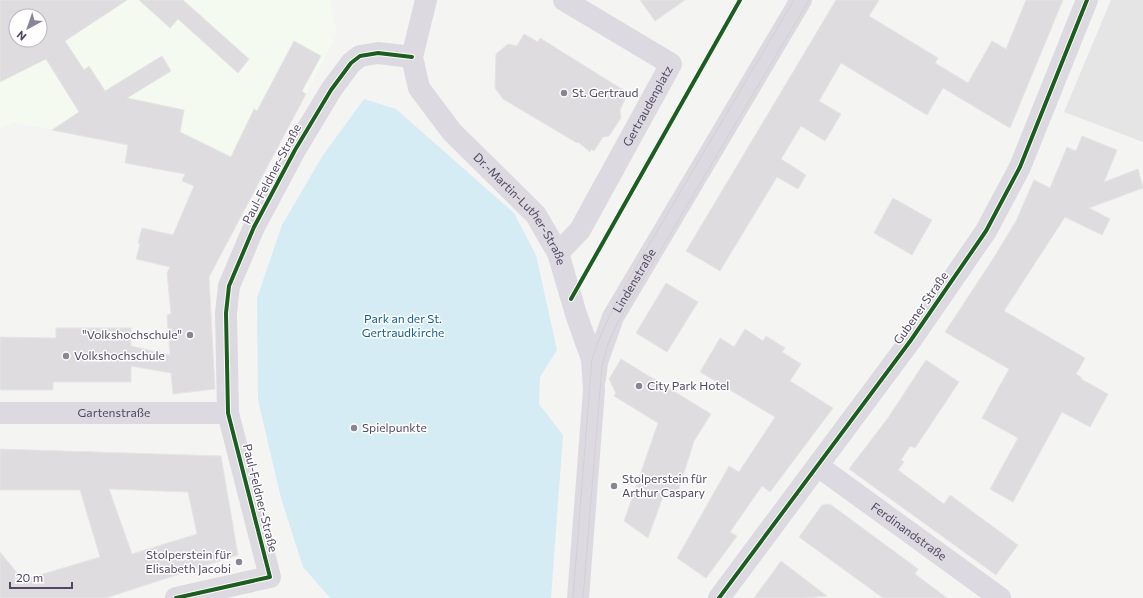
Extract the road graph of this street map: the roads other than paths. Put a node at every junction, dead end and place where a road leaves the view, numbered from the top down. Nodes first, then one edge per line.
1 (426, 0) edge
2 (564, 0) edge
3 (801, 0) edge
4 (1087, 0) edge
5 (412, 57) junction
6 (558, 253) junction
7 (594, 378) junction
8 (0, 413) edge
9 (228, 413) junction
10 (818, 466) junction
11 (176, 598) edge
12 (578, 598) edge
13 (719, 598) edge
14 (1000, 598) edge

1 - 5 street
2 - 6 street, Gertraudenplatz
3 - 7 street, Lindenstraße
4 - 10 street, Gubener Straße
5 - 6 street, Dr.-Martin-Luther-Straße
5 - 9 street, Paul-Feldner-Straße
6 - 7 street, Dr.-Martin-Luther-Straße
7 - 12 street, Lindenstraße
8 - 9 street, Gartenstraße
9 - 11 street, Paul-Feldner-Straße
10 - 13 street, Gubener Straße
10 - 14 street, Ferdinandstraße

